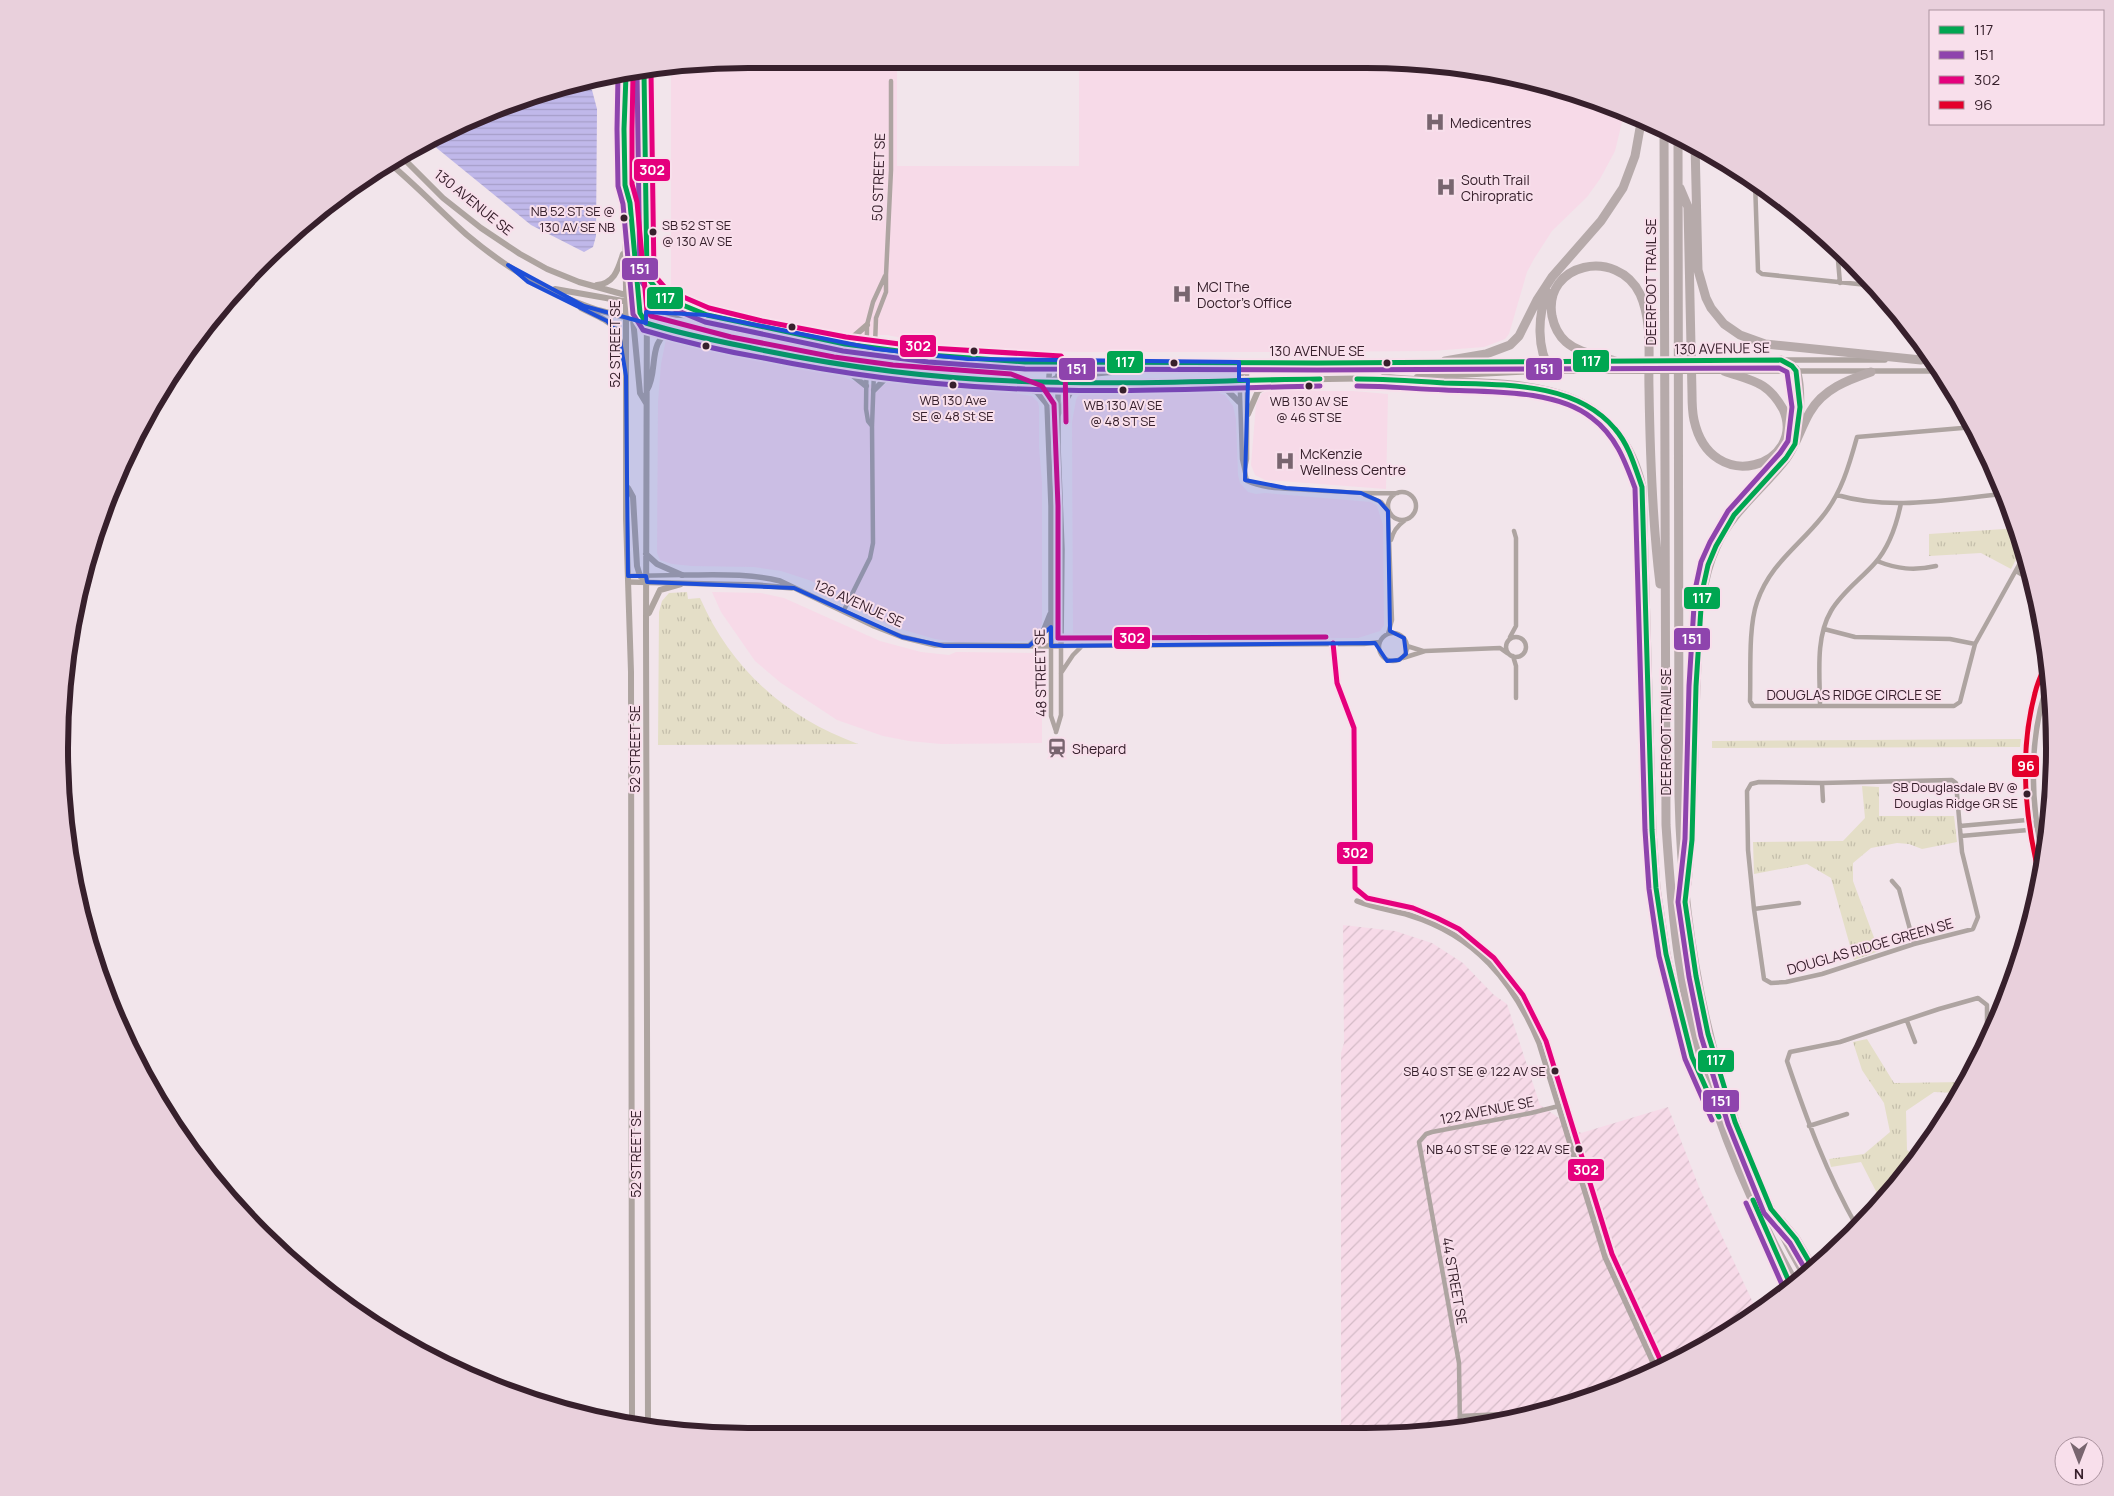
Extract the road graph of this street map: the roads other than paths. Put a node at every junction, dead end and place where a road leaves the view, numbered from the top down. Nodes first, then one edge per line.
1 (644, 76) edge
2 (626, 79) edge
3 (891, 81) dead end
4 (1640, 126) edge
5 (1664, 137) edge
6 (1678, 144) edge
7 (1694, 153) edge
8 (406, 161) edge
9 (394, 168) edge
10 (1678, 181) junction
11 (625, 185) junction
12 (1755, 190) edge
13 (624, 247) junction
14 (1838, 258) edge
15 (508, 265) junction
16 (886, 275) junction
17 (647, 277) junction
18 (1552, 277) junction
19 (1840, 283) junction
20 (588, 285) junction
21 (1864, 285) edge
22 (547, 287) junction
23 (628, 300) junction
24 (647, 301) junction
25 (639, 302) junction
26 (643, 313) junction
27 (707, 315) junction
28 (631, 317) junction
29 (646, 322) junction
30 (867, 325) junction
31 (673, 330) junction
32 (845, 344) junction
33 (876, 348) junction
34 (866, 350) junction
35 (786, 355) junction
36 (968, 359) junction
37 (1781, 360) junction
38 (1921, 360) junction
39 (1925, 360) edge
40 (1445, 361) junction
41 (1544, 361) junction
42 (1239, 362) junction
43 (1247, 362) junction
44 (1520, 362) junction
45 (1615, 362) junction
46 (1050, 363) junction
47 (1058, 363) junction
48 (1143, 363) junction
49 (833, 364) junction
50 (876, 367) junction
51 (866, 369) junction
52 (1248, 371) junction
53 (1551, 371) junction
54 (1724, 371) junction
55 (1796, 371) junction
56 (1933, 371) edge
57 (892, 372) junction
58 (1871, 372) junction
59 (626, 376) junction
60 (1384, 378) junction
61 (1058, 380) junction
62 (1239, 380) junction
63 (1248, 380) junction
64 (1278, 380) junction
65 (1010, 381) junction
66 (1205, 381) junction
67 (1049, 382) junction
68 (1082, 383) junction
69 (866, 386) junction
70 (874, 390) junction
71 (647, 392) junction
72 (1239, 402) junction
73 (647, 404) junction
74 (1047, 404) junction
75 (1248, 414) junction
76 (1057, 416) junction
77 (872, 426) junction
78 (1966, 428) edge
79 (1795, 444) junction
80 (1244, 469) junction
81 (627, 484) junction
82 (1362, 493) junction
83 (1398, 493) junction
84 (1837, 495) junction
85 (1997, 495) edge
86 (1901, 503) junction
87 (1388, 510) junction
88 (1407, 519) junction
89 (1515, 530) dead end
90 (1390, 547) junction
91 (646, 554) junction
92 (1877, 561) junction
93 (2020, 563) edge
94 (1936, 566) dead end
95 (2016, 571) junction
96 (682, 575) junction
97 (2024, 576) edge
98 (644, 578) junction
99 (629, 579) junction
100 (681, 584) junction
101 (794, 588) junction
102 (844, 610) junction
103 (1052, 610) junction
104 (1392, 620) junction
105 (646, 621) junction
106 (1516, 626) junction
107 (1665, 628) junction
108 (1824, 629) junction
109 (1388, 634) junction
110 (1401, 635) junction
111 (1510, 637) junction
112 (1521, 638) junction
113 (1976, 644) junction
114 (1379, 645) junction
115 (1505, 645) junction
116 (1029, 646) junction
117 (1051, 646) junction
118 (1061, 646) junction
119 (1082, 646) junction
120 (1407, 646) junction
121 (1500, 648) junction
122 (1425, 651) junction
123 (1507, 653) junction
124 (1512, 656) junction
125 (1519, 656) junction
126 (1403, 658) junction
127 (1516, 666) junction
128 (1061, 674) junction
129 (2042, 674) edge
130 (2044, 693) edge
131 (1516, 698) dead end
132 (1820, 706) junction
133 (1822, 783) junction
134 (1823, 801) dead end
135 (2027, 820) junction
136 (2036, 824) junction
137 (1960, 826) junction
138 (2028, 830) junction
139 (1961, 836) junction
140 (2040, 843) edge
141 (2036, 863) edge
142 (1892, 881) dead end
143 (1357, 902) dead end
144 (1685, 902) junction
145 (1798, 903) dead end
146 (1754, 909) junction
147 (1914, 944) junction
148 (1907, 1021) junction
149 (1987, 1025) edge
150 (1915, 1042) dead end
151 (1559, 1106) junction
152 (1847, 1114) dead end
153 (1809, 1126) junction
154 (1723, 1127) junction
155 (1421, 1138) joint
156 (1771, 1209) junction
157 (1854, 1222) edge
158 (1778, 1252) junction
159 (1810, 1264) edge
160 (1803, 1270) edge
161 (1792, 1278) edge
162 (1789, 1281) edge
163 (1653, 1364) edge
164 (1503, 1414) edge
165 (1460, 1416) junction
166 (632, 1418) edge
167 (648, 1421) edge
168 (1460, 1422) edge

1 - 17 main road, 52 STREET SE
2 - 11 main road, 52 STREET SE
3 - 16 street, 50 STREET SE
4 - 18 highway
5 - 107 highway, DEERFOOT TRAIL SE
6 - 10 highway, DEERFOOT TRAIL SE
7 - 38 highway
8 - 20 main road, 130 AVENUE SE
9 - 15 main road, 130 AVENUE SE
10 - 54 highway
10 - 144 highway, DEERFOOT TRAIL SE
11 - 13 main road, 52 STREET SE
11 - 25 main road
12 - 19 street
13 - 20 main road
13 - 23 main road, 52 STREET SE
14 - 19 street
15 - 22 main road, 130 AVENUE SE
15 - 59 main road
16 - 30 street, 50 STREET SE
16 - 33 street, 50 STREET SE
17 - 24 main road, 52 STREET SE
17 - 27 main road
18 - 40 highway
18 - 41 highway
19 - 21 street
20 - 23 main road, 130 AVENUE SE
22 - 23 main road
22 - 28 main road, 130 AVENUE SE
23 - 25 main road, 130 AVENUE SE
23 - 28 main road, 52 STREET SE
24 - 25 main road, 130 AVENUE SE
24 - 26 main road, 52 STREET SE
24 - 27 main road, 130 AVENUE SE
25 - 26 main road
26 - 27 main road, 130 AVENUE SE
26 - 28 main road, 130 AVENUE SE
26 - 29 main road, 52 STREET SE
27 - 32 main road, 130 AVENUE SE
28 - 29 main road, 130 AVENUE SE
28 - 59 main road, 52 STREET SE
28 - 73 main road
29 - 31 main road, 130 AVENUE SE
29 - 71 main road, 52 STREET SE
30 - 32 main road
30 - 34 street, 50 STREET SE
31 - 35 main road, 130 AVENUE SE
31 - 71 main road
32 - 34 main road, 130 AVENUE SE
33 - 34 main road
33 - 36 main road, 130 AVENUE SE
33 - 50 street, 50 STREET SE
34 - 35 main road
34 - 51 street, 50 STREET SE
35 - 49 main road, 130 AVENUE SE
36 - 46 main road, 130 AVENUE SE
36 - 50 main road
37 - 38 street, 130 AVENUE SE
37 - 45 main road, 130 AVENUE SE, bridge
37 - 55 highway
38 - 39 street, 130 AVENUE SE
40 - 43 main road, 130 AVENUE SE
40 - 44 main road, 130 AVENUE SE
41 - 44 main road, 130 AVENUE SE
41 - 45 main road, 130 AVENUE SE
41 - 53 highway
42 - 43 main road, 130 AVENUE SE
42 - 48 main road, 130 AVENUE SE
42 - 62 street
43 - 52 street
44 - 52 main road
45 - 107 highway
46 - 47 main road, 130 AVENUE SE
46 - 67 street, 48 STREET SE
47 - 48 main road, 130 AVENUE SE
47 - 61 street, 48 STREET SE
48 - 61 main road
49 - 51 main road, 130 AVENUE SE
49 - 69 main road
50 - 51 main road
50 - 57 main road
50 - 70 street, 50 STREET SE
51 - 69 street, 50 STREET SE
52 - 62 main road
52 - 63 street
53 - 54 main road, 130 AVENUE SE, bridge
53 - 60 main road, 130 AVENUE SE
54 - 55 street, 130 AVENUE SE
55 - 58 street, 130 AVENUE SE
55 - 79 highway
56 - 58 street, 130 AVENUE SE
57 - 65 main road
57 - 70 main road
58 - 79 highway
59 - 81 main road, 52 STREET SE
60 - 64 main road, 130 AVENUE SE
60 - 154 highway
61 - 67 main road
61 - 68 main road, 130 AVENUE SE
61 - 76 street, 48 STREET SE
62 - 63 main road, 130 AVENUE SE
62 - 66 main road, 130 AVENUE SE
62 - 72 street
63 - 64 main road, 130 AVENUE SE
63 - 75 street
64 - 75 main road
65 - 67 main road
65 - 74 main road
66 - 68 main road, 130 AVENUE SE
66 - 72 main road
67 - 74 street, 48 STREET SE
68 - 76 main road
69 - 77 street, 50 STREET SE
70 - 77 street, 50 STREET SE
71 - 73 main road, 52 STREET SE
72 - 80 street
73 - 91 main road, 52 STREET SE
74 - 103 street, 48 STREET SE
75 - 80 street
76 - 118 street, 48 STREET SE
77 - 102 street, 50 STREET SE
78 - 84 street, DOUGLAS RIDGE CIRCLE SE
79 - 144 highway
80 - 82 street
81 - 98 main road
81 - 99 main road, 52 STREET SE
82 - 83 street
82 - 87 street
83 - 87 street
83 - 88 street
84 - 86 street
84 - 132 street, DOUGLAS RIDGE CIRCLE SE
85 - 86 street
86 - 92 street
87 - 88 street
87 - 90 street
88 - 90 street
89 - 106 street
90 - 104 street
91 - 96 main road
91 - 98 main road, 52 STREET SE
92 - 94 street
92 - 108 street
93 - 95 street, DOUGLAS RIDGE CIRCLE SE
95 - 97 street
95 - 113 street, DOUGLAS RIDGE CIRCLE SE
96 - 98 street, 126 AVENUE SE
96 - 101 street, 126 AVENUE SE
98 - 99 street, 126 AVENUE SE
98 - 100 street, 126 AVENUE SE
98 - 105 main road, 52 STREET SE
99 - 166 main road, 52 STREET SE
100 - 101 street, 126 AVENUE SE
100 - 105 main road
101 - 102 street, 126 AVENUE SE
102 - 116 street, 126 AVENUE SE
103 - 116 street
103 - 117 street, 48 STREET SE
104 - 109 street
104 - 110 street
105 - 167 main road, 52 STREET SE
106 - 111 street
106 - 112 street
107 - 154 highway, DEERFOOT TRAIL SE
108 - 113 street
108 - 132 street
109 - 110 street
109 - 114 street
110 - 120 street
111 - 112 street
111 - 115 street
112 - 125 street
113 - 132 street, DOUGLAS RIDGE CIRCLE SE
114 - 119 street, 126 AVENUE SE
114 - 126 street
115 - 121 street
115 - 123 street
116 - 117 street, 126 AVENUE SE
117 - 118 street, 126 AVENUE SE
117 - 128 street, 48 STREET SE
118 - 119 street, 126 AVENUE SE
118 - 128 street, 48 STREET SE
119 - 128 street
120 - 122 street
120 - 126 street
121 - 122 street
121 - 123 street
122 - 126 street
123 - 124 street
124 - 125 street
124 - 127 street
125 - 127 street
127 - 131 street
129 - 135 street
130 - 136 street
133 - 134 street
133 - 137 street, DOUGLAS RIDGE GREEN SE
133 - 146 street, DOUGLAS RIDGE GREEN SE
135 - 136 street
135 - 137 street
135 - 138 street
136 - 138 street
136 - 140 street
137 - 139 street, DOUGLAS RIDGE GREEN SE
138 - 139 street
138 - 141 street
139 - 147 street, DOUGLAS RIDGE GREEN SE
142 - 147 street
143 - 151 street
144 - 156 highway, DEERFOOT TRAIL SE
145 - 146 street
146 - 147 street, DOUGLAS RIDGE GREEN SE
148 - 149 street
148 - 150 street
148 - 153 street
151 - 155 street, 122 AVENUE SE
151 - 163 street
152 - 153 street
153 - 157 street
154 - 158 highway, DEERFOOT TRAIL SE
155 - 165 street, 44 STREET SE
156 - 159 highway
156 - 160 highway, DEERFOOT TRAIL SE
158 - 161 highway, DEERFOOT TRAIL SE
158 - 162 highway
164 - 165 street
165 - 168 street, 44 STREET SE

